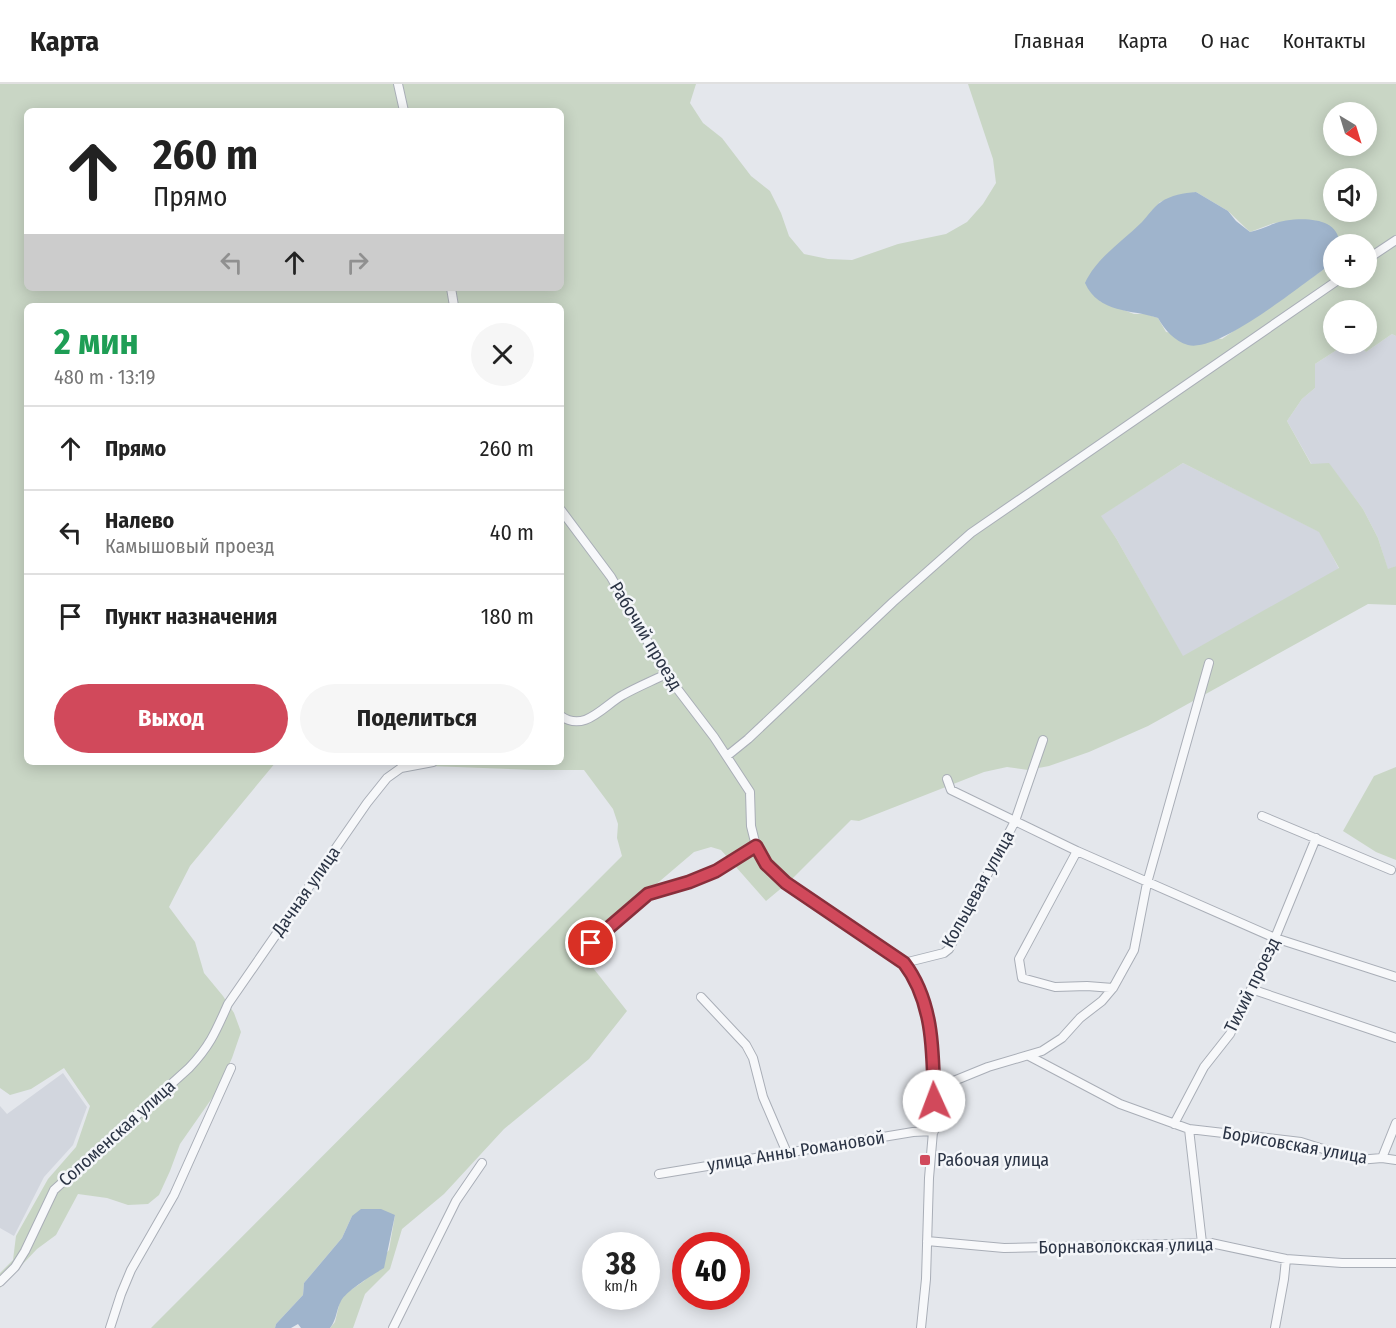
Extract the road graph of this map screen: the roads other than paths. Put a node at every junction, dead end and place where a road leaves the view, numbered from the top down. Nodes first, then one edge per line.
1 (398, 84) edge
2 (403, 108) edge
3 (1396, 240) edge
4 (1377, 253) edge
5 (1327, 288) edge
6 (564, 514) edge
7 (1209, 663) dead end
8 (666, 674) junction
9 (564, 718) edge
10 (1042, 740) dead end
11 (726, 756) junction
12 (423, 765) edge
13 (947, 779) dead end
14 (1262, 816) dead end
15 (1015, 821) junction
16 (1316, 838) junction
17 (756, 846) junction
18 (1077, 852) junction
19 (1391, 870) dead end
20 (1148, 883) junction
21 (1275, 938) junction
22 (591, 943) dead end
23 (904, 963) junction
24 (1396, 977) edge
25 (1113, 988) junction
26 (1251, 989) junction
27 (701, 997) dead end
28 (1396, 1038) edge
29 (205, 1051) joint
30 (1029, 1056) junction
31 (231, 1068) dead end
32 (934, 1089) junction
33 (1396, 1123) edge
34 (1174, 1124) junction
35 (1190, 1129) junction
36 (934, 1131) junction
37 (787, 1153) junction
38 (1382, 1158) junction
39 (1396, 1160) edge
40 (482, 1163) dead end
41 (659, 1174) dead end
42 (927, 1241) junction
43 (1202, 1243) junction
44 (1286, 1259) junction
45 (1396, 1263) edge
46 (0, 1282) edge
47 (110, 1328) edge
48 (393, 1328) edge
49 (921, 1328) edge
50 (1275, 1328) edge

1 - 2 street
3 - 4 street
5 - 11 street
6 - 8 street, Рабочий проезд
7 - 20 street
8 - 9 street
8 - 11 street, Рабочий проезд
10 - 15 street, Кольцевая улица
11 - 17 street, Рабочий проезд
12 - 29 street, Дачная улица
13 - 15 street
14 - 16 street
15 - 18 street, Кольцевая улица
15 - 23 street, Кольцевая улица
16 - 19 street
16 - 21 street, Тихий проезд
17 - 22 street
17 - 23 street
18 - 20 street, Кольцевая улица
18 - 25 street
20 - 21 street, Кольцевая улица
20 - 25 street
21 - 24 street, Кольцевая улица
21 - 26 street, Тихий проезд
23 - 32 street
25 - 30 street
26 - 28 street
26 - 34 street, Тихий проезд
27 - 37 street
29 - 46 street, Соломенская улица
30 - 32 street
30 - 34 street, Борисовская улица
31 - 47 street
32 - 36 street
33 - 38 street
34 - 35 street, Борисовская улица
35 - 38 street, Борисовская улица
35 - 43 street
36 - 37 street, улица Анны Романовой
36 - 42 street
37 - 41 street, улица Анны Романовой
38 - 39 street, Борисовская улица
40 - 48 street
42 - 43 street, Борнаволокская улица
42 - 49 street
43 - 44 street, Борнаволокская улица
44 - 45 street, Борнаволокская улица
44 - 50 street

